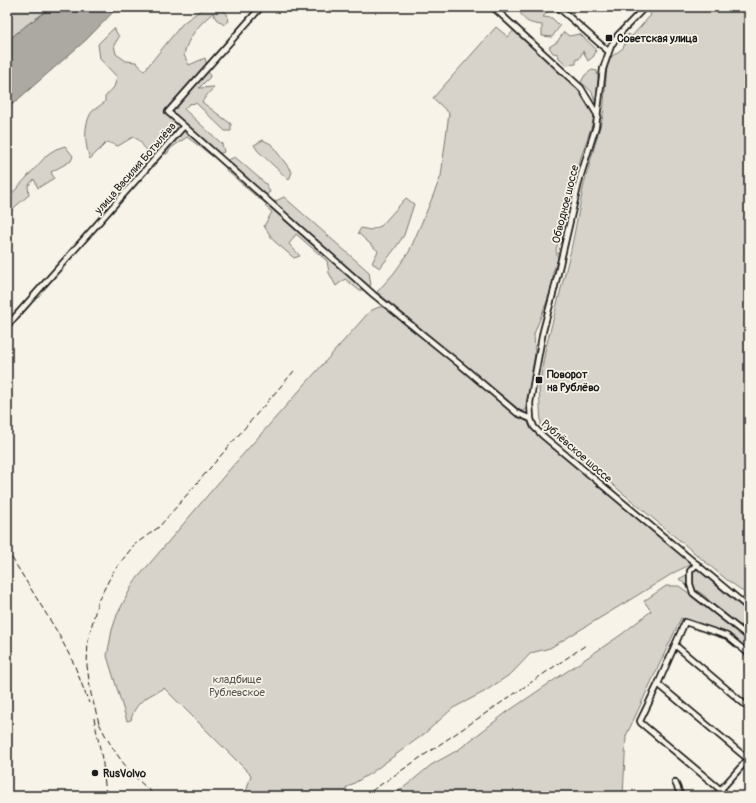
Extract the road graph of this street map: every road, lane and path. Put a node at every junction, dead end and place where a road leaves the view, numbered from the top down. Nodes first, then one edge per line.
1 (261, 7) edge
2 (494, 7) edge
3 (558, 7) edge
4 (645, 7) edge
5 (608, 51) junction
6 (598, 116) junction
7 (184, 126) junction
8 (7, 326) edge
9 (531, 419) junction
10 (697, 564) junction
11 (749, 608) edge
12 (749, 637) edge
13 (675, 645) junction
14 (749, 654) edge
15 (658, 684) junction
16 (749, 708) edge
17 (749, 759) edge
18 (675, 782) dead end
19 (721, 790) junction
20 (681, 796) edge
21 (715, 796) edge
22 (728, 796) edge

1 - 7 street, улица Василия Ботылёва
2 - 6 street
3 - 5 street
4 - 5 street, Обводное шоссе
5 - 6 street, Обводное шоссе
6 - 9 street, Обводное шоссе
7 - 8 street, улица Василия Ботылёва
7 - 9 street, Рублёвское шоссе
9 - 10 street, Рублёвское шоссе
10 - 11 street, Рублёвское шоссе
10 - 12 street
13 - 14 street
13 - 15 street
13 - 16 street
15 - 17 street
15 - 19 street
17 - 19 street
18 - 20 street
19 - 21 street
19 - 22 street

